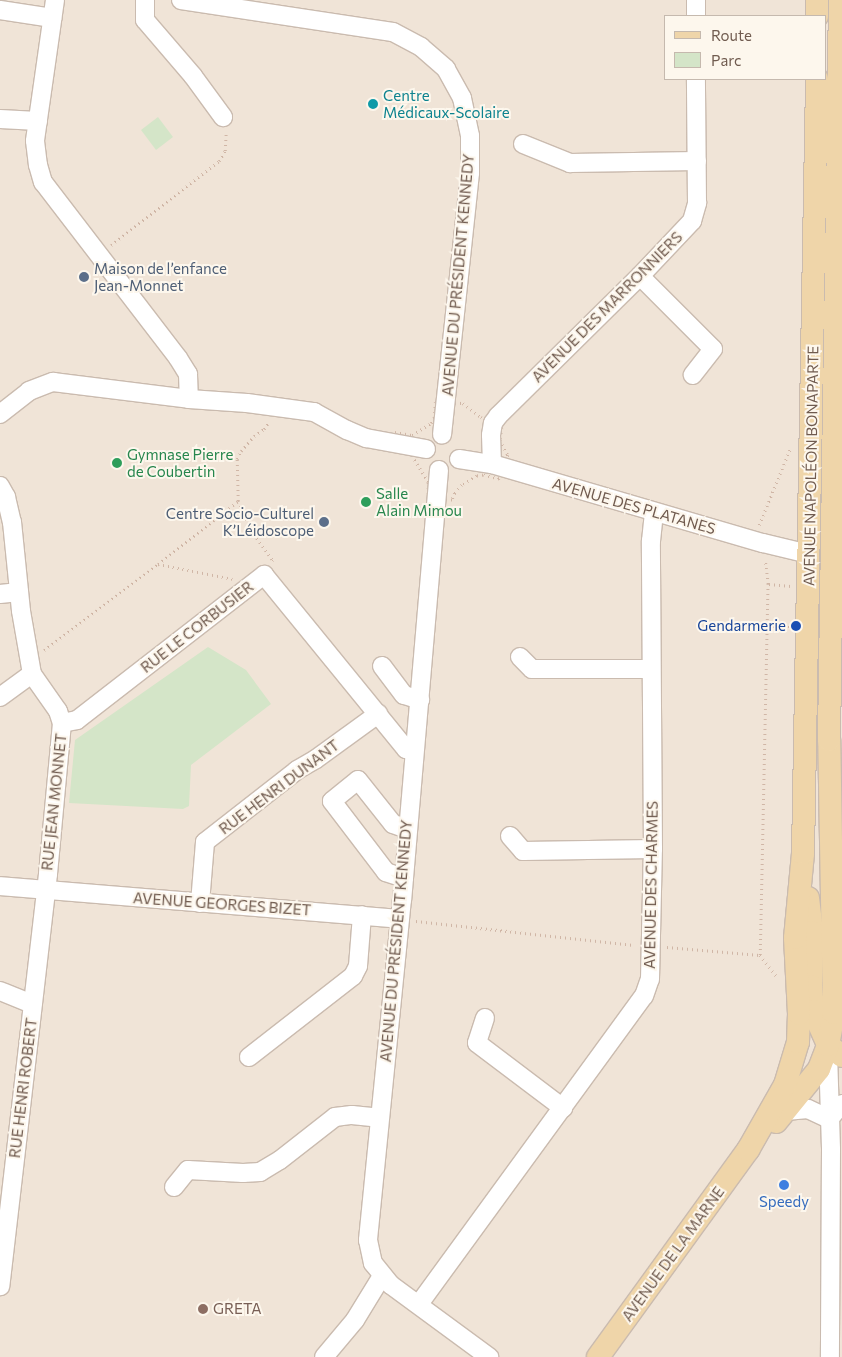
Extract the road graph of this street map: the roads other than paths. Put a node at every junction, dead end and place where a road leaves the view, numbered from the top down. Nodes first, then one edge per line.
1 (55, 0) edge
2 (145, 0) edge
3 (181, 0) edge
4 (696, 0) edge
5 (817, 0) edge
6 (840, 0) edge
7 (0, 10) edge
8 (696, 15) edge
9 (817, 15) edge
10 (52, 18) junction
11 (841, 50) edge
12 (696, 80) edge
13 (817, 80) edge
14 (223, 116) dead end
15 (0, 119) edge
16 (38, 122) junction
17 (523, 144) dead end
18 (696, 161) junction
19 (640, 276) junction
20 (839, 287) edge
21 (692, 374) dead end
22 (189, 399) junction
23 (0, 414) edge
24 (442, 436) junction
25 (426, 449) junction
26 (459, 459) junction
27 (492, 464) junction
28 (439, 470) junction
29 (0, 486) edge
30 (654, 512) junction
31 (809, 554) junction
32 (19, 592) junction
33 (0, 594) edge
34 (520, 657) dead end
35 (382, 666) dead end
36 (30, 668) junction
37 (651, 669) junction
38 (0, 696) edge
39 (420, 700) junction
40 (378, 714) junction
41 (62, 723) junction
42 (414, 751) junction
43 (407, 829) junction
44 (510, 836) dead end
45 (652, 849) junction
46 (802, 853) junction
47 (404, 878) junction
48 (0, 886) edge
49 (45, 890) junction
50 (200, 903) junction
51 (362, 915) junction
52 (400, 920) junction
53 (838, 978) edge
54 (0, 991) edge
55 (32, 1004) junction
56 (485, 1018) dead end
57 (833, 1040) edge
58 (798, 1042) junction
59 (249, 1057) dead end
60 (842, 1104) edge
61 (563, 1108) junction
62 (786, 1111) junction
63 (379, 1118) junction
64 (829, 1119) junction
65 (748, 1150) junction
66 (174, 1187) dead end
67 (382, 1276) junction
68 (0, 1286) edge
69 (419, 1304) junction
70 (324, 1357) edge
71 (489, 1357) edge
72 (598, 1357) edge
73 (830, 1357) edge

1 - 10 street
2 - 14 street
3 - 24 street, AVENUE DU PRÉSIDENT KENNEDY
4 - 8 street
5 - 9 main road
6 - 11 main road, AVENUE NAPOLÉON BONAPARTE
7 - 10 street
10 - 16 street
11 - 20 main road, AVENUE NAPOLÉON BONAPARTE
12 - 18 street, AVENUE DES MARRONNIERS
13 - 31 main road, AVENUE NAPOLÉON BONAPARTE
15 - 16 street
16 - 22 street
17 - 18 street
18 - 19 street, AVENUE DES MARRONNIERS
19 - 21 street
19 - 27 street, AVENUE DES MARRONNIERS
20 - 53 main road, AVENUE NAPOLÉON BONAPARTE
22 - 23 street
22 - 25 street
24 - 25 street
24 - 26 street
25 - 28 street
26 - 27 street, AVENUE DES PLATANES
26 - 28 street
27 - 30 street, AVENUE DES PLATANES
28 - 39 street, AVENUE DU PRÉSIDENT KENNEDY
29 - 32 street, RUE JEAN MONNET
30 - 31 street, AVENUE DES PLATANES
30 - 37 street, AVENUE DES CHARMES
31 - 46 main road, AVENUE NAPOLÉON BONAPARTE
32 - 33 street
32 - 36 street, RUE JEAN MONNET
34 - 37 street
35 - 39 street
36 - 38 street
36 - 41 street, RUE JEAN MONNET
37 - 45 street, AVENUE DES CHARMES
39 - 42 street, AVENUE DU PRÉSIDENT KENNEDY
40 - 41 street, RUE LE CORBUSIER
40 - 42 street, RUE LE CORBUSIER
40 - 50 street, RUE HENRI DUNANT
41 - 49 street, RUE JEAN MONNET
42 - 43 street, AVENUE DU PRÉSIDENT KENNEDY
43 - 47 street, AVENUE DU PRÉSIDENT KENNEDY
43 - 47 street
44 - 45 street
45 - 61 street, AVENUE DES CHARMES
46 - 57 main road, AVENUE NAPOLÉON BONAPARTE
46 - 58 main road, AVENUE NAPOLÉON BONAPARTE
47 - 52 street, AVENUE DU PRÉSIDENT KENNEDY
48 - 49 street, AVENUE GEORGES BIZET
49 - 50 street, AVENUE GEORGES BIZET
49 - 55 street, RUE HENRI ROBERT
50 - 51 street, AVENUE GEORGES BIZET
51 - 52 street, AVENUE GEORGES BIZET
51 - 59 street
52 - 63 street, AVENUE DU PRÉSIDENT KENNEDY
53 - 57 main road, AVENUE NAPOLÉON BONAPARTE
54 - 55 street
55 - 68 street, RUE HENRI ROBERT
56 - 61 street
57 - 58 main road
57 - 62 main road, AVENUE DE LA MARNE
57 - 64 street
58 - 65 main road, AVENUE DE LA MARNE
60 - 64 street
61 - 69 street, AVENUE DES CHARMES
62 - 64 street
62 - 65 main road, AVENUE DE LA MARNE
63 - 66 street
63 - 67 street, AVENUE DU PRÉSIDENT KENNEDY
64 - 73 street
65 - 72 main road, AVENUE DE LA MARNE
67 - 69 street, AVENUE DU PRÉSIDENT KENNEDY
67 - 70 street
69 - 71 street, AVENUE DU PRÉSIDENT KENNEDY

